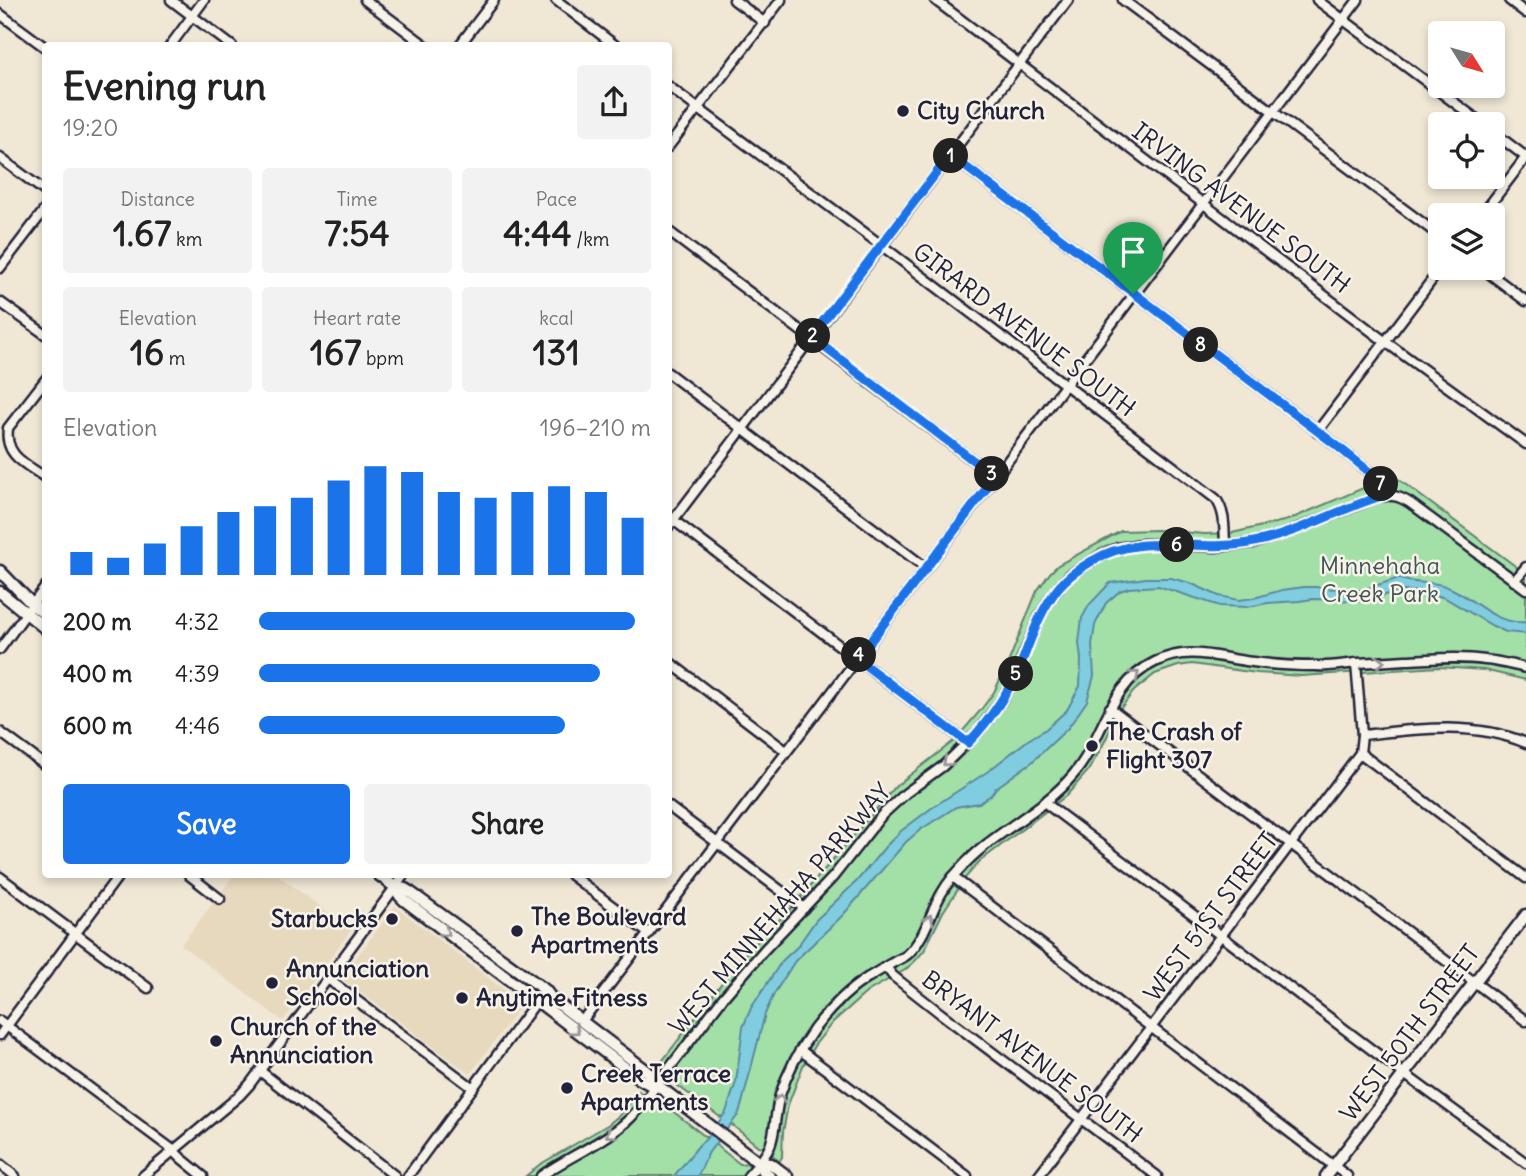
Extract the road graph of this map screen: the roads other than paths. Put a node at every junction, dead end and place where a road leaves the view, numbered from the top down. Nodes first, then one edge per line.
1 (171, 0) edge
2 (204, 0) edge
3 (365, 0) edge
4 (495, 0) edge
5 (556, 0) edge
6 (734, 0) edge
7 (781, 0) edge
8 (934, 0) edge
9 (1068, 0) edge
10 (1123, 0) edge
11 (1317, 0) edge
12 (1358, 0) edge
13 (1509, 0) edge
14 (0, 13) edge
15 (1526, 13) edge
16 (192, 16) junction
17 (1343, 19) junction
18 (765, 23) junction
19 (173, 42) edge
20 (227, 42) edge
21 (421, 42) edge
22 (461, 42) edge
23 (610, 42) edge
24 (42, 45) edge
25 (1020, 63) junction
26 (672, 89) edge
27 (697, 109) junction
28 (1272, 111) junction
29 (1467, 112) edge
30 (1505, 141) edge
31 (672, 142) edge
32 (950, 155) junction
33 (1526, 157) edge
34 (0, 158) edge
35 (42, 189) edge
36 (1203, 203) junction
37 (1491, 203) edge
38 (42, 213) edge
39 (1428, 227) edge
40 (672, 234) edge
41 (882, 246) junction
42 (0, 268) edge
43 (1432, 280) edge
44 (1498, 280) edge
45 (1133, 294) junction
46 (1526, 301) edge
47 (0, 302) edge
48 (42, 332) edge
49 (811, 337) junction
50 (1386, 341) junction
51 (672, 376) edge
52 (42, 384) edge
53 (1064, 385) junction
54 (743, 429) junction
55 (1317, 432) junction
56 (1526, 444) edge
57 (42, 475) edge
58 (995, 477) junction
59 (1385, 495) junction
60 (672, 518) edge
61 (672, 522) edge
62 (1225, 545) junction
63 (1526, 567) edge
64 (926, 568) junction
65 (0, 571) edge
66 (1514, 581) junction
67 (1526, 589) edge
68 (0, 592) edge
69 (42, 592) edge
70 (29, 610) junction
71 (42, 614) edge
72 (42, 625) edge
73 (0, 649) edge
74 (857, 659) junction
75 (1356, 663) junction
76 (672, 664) edge
77 (1526, 668) edge
78 (1110, 708) junction
79 (0, 732) edge
80 (1362, 735) junction
81 (968, 743) junction
82 (1526, 743) edge
83 (786, 751) junction
84 (1360, 753) junction
85 (42, 763) edge
86 (1044, 802) junction
87 (672, 809) edge
88 (717, 842) junction
89 (1291, 845) junction
90 (0, 877) edge
91 (953, 877) junction
92 (117, 878) edge
93 (193, 878) edge
94 (383, 878) edge
95 (402, 878) edge
96 (575, 878) edge
97 (1526, 878) edge
98 (395, 887) junction
99 (220, 899) dead end
100 (804, 908) junction
101 (1526, 915) edge
102 (75, 933) junction
103 (648, 933) junction
104 (1220, 937) junction
105 (886, 967) junction
106 (328, 979) junction
107 (1475, 982) junction
108 (148, 988) dead end
109 (545, 990) junction
110 (537, 1001) junction
111 (582, 1021) junction
112 (1526, 1021) edge
113 (3, 1023) edge
114 (1151, 1028) junction
115 (0, 1035) edge
116 (800, 1050) junction
117 (260, 1071) junction
118 (1405, 1074) junction
119 (657, 1085) junction
120 (473, 1088) junction
121 (1082, 1119) junction
122 (173, 1150) junction
123 (759, 1163) junction
124 (1526, 1163) edge
125 (0, 1164) edge
126 (1334, 1166) junction
127 (15, 1176) edge
128 (143, 1176) edge
129 (203, 1176) edge
130 (396, 1176) edge
131 (408, 1176) edge
132 (541, 1176) edge
133 (748, 1176) edge
134 (769, 1176) edge
135 (787, 1176) edge
136 (967, 1176) edge
137 (1038, 1176) edge
138 (1157, 1176) edge
139 (1326, 1176) edge
140 (1347, 1176) edge

1 - 16 street
2 - 16 street
3 - 21 street
4 - 22 street
5 - 23 street
6 - 18 street
7 - 18 street
8 - 25 street, IRVING AVENUE SOUTH
9 - 25 street
10 - 28 street
11 - 17 street
12 - 17 street
13 - 15 street
14 - 24 street
16 - 19 street
16 - 20 street
17 - 28 street
17 - 29 street
18 - 27 street
25 - 32 street
25 - 36 street, IRVING AVENUE SOUTH
26 - 27 street, GIRARD AVENUE SOUTH
27 - 31 street
27 - 41 street, GIRARD AVENUE SOUTH
28 - 36 street
28 - 39 street
30 - 33 street
32 - 41 street
32 - 45 street
33 - 37 street
34 - 35 street
36 - 45 street
36 - 50 street, IRVING AVENUE SOUTH
38 - 42 street
40 - 49 street
41 - 49 street
41 - 53 street, GIRARD AVENUE SOUTH
43 - 50 street
44 - 46 street
45 - 53 street
45 - 55 street
47 - 48 street
49 - 54 street
49 - 58 street
50 - 55 street
50 - 56 street, IRVING AVENUE SOUTH
51 - 54 street
52 - 57 street
53 - 58 street
53 - 62 street, GIRARD AVENUE SOUTH
54 - 60 street
54 - 64 street
55 - 59 street
58 - 64 street
59 - 62 street, WEST MINNEHAHA PARKWAY
59 - 66 street
61 - 74 street
62 - 81 street, WEST MINNEHAHA PARKWAY
63 - 66 street
64 - 74 street
65 - 70 main road
66 - 67 street
68 - 70 main road
69 - 70 street
70 - 71 main road
70 - 72 main road
70 - 73 street
74 - 81 street
74 - 83 street
75 -> 77 street
78 -> 75 street
75 - 80 street
76 - 83 street
78 - 86 street
78 - 89 street
79 - 85 street
80 - 82 street
80 - 84 street
81 -> 100 street, WEST MINNEHAHA PARKWAY
83 - 88 street
84 - 89 street, WEST 51ST STREET
84 - 97 street
86 - 91 street
86 - 104 street
87 - 88 street
88 - 100 street
88 - 103 street
89 - 104 street, WEST 51ST STREET
89 - 107 street
90 - 102 street
105 -> 91 street
91 - 114 street
92 - 102 street
93 - 99 street
94 - 98 main road
95 - 98 street
96 - 103 street
98 - 106 street
98 - 109 main road
98 -> 110 main road
100 - 119 street, WEST MINNEHAHA PARKWAY
101 - 107 main road, WEST 50TH STREET
102 - 108 street
102 - 113 street
103 - 111 street
104 - 114 street, WEST 51ST STREET
104 - 118 street
105 - 116 street
105 - 121 street, BRYANT AVENUE SOUTH
106 - 117 street
106 - 120 street
107 - 112 street
107 - 118 main road, WEST 50TH STREET
109 - 110 street
109 - 111 main road
110 -> 119 main road
110 - 120 street
111 - 119 main road
113 - 115 street
113 - 122 street
114 - 121 street, WEST 51ST STREET
114 - 126 street
123 -> 116 street
116 - 136 street
117 - 122 street
117 - 130 street
118 - 124 street
118 - 126 main road, WEST 50TH STREET
119 - 123 main road
119 -> 132 street, WEST MINNEHAHA PARKWAY
120 - 131 street
121 - 137 street, WEST 51ST STREET
121 - 138 street, BRYANT AVENUE SOUTH
122 - 128 street
122 - 129 street
123 - 133 street
123 - 134 main road
123 - 135 main road
125 - 127 street
126 - 139 main road, WEST 50TH STREET
126 - 140 street

